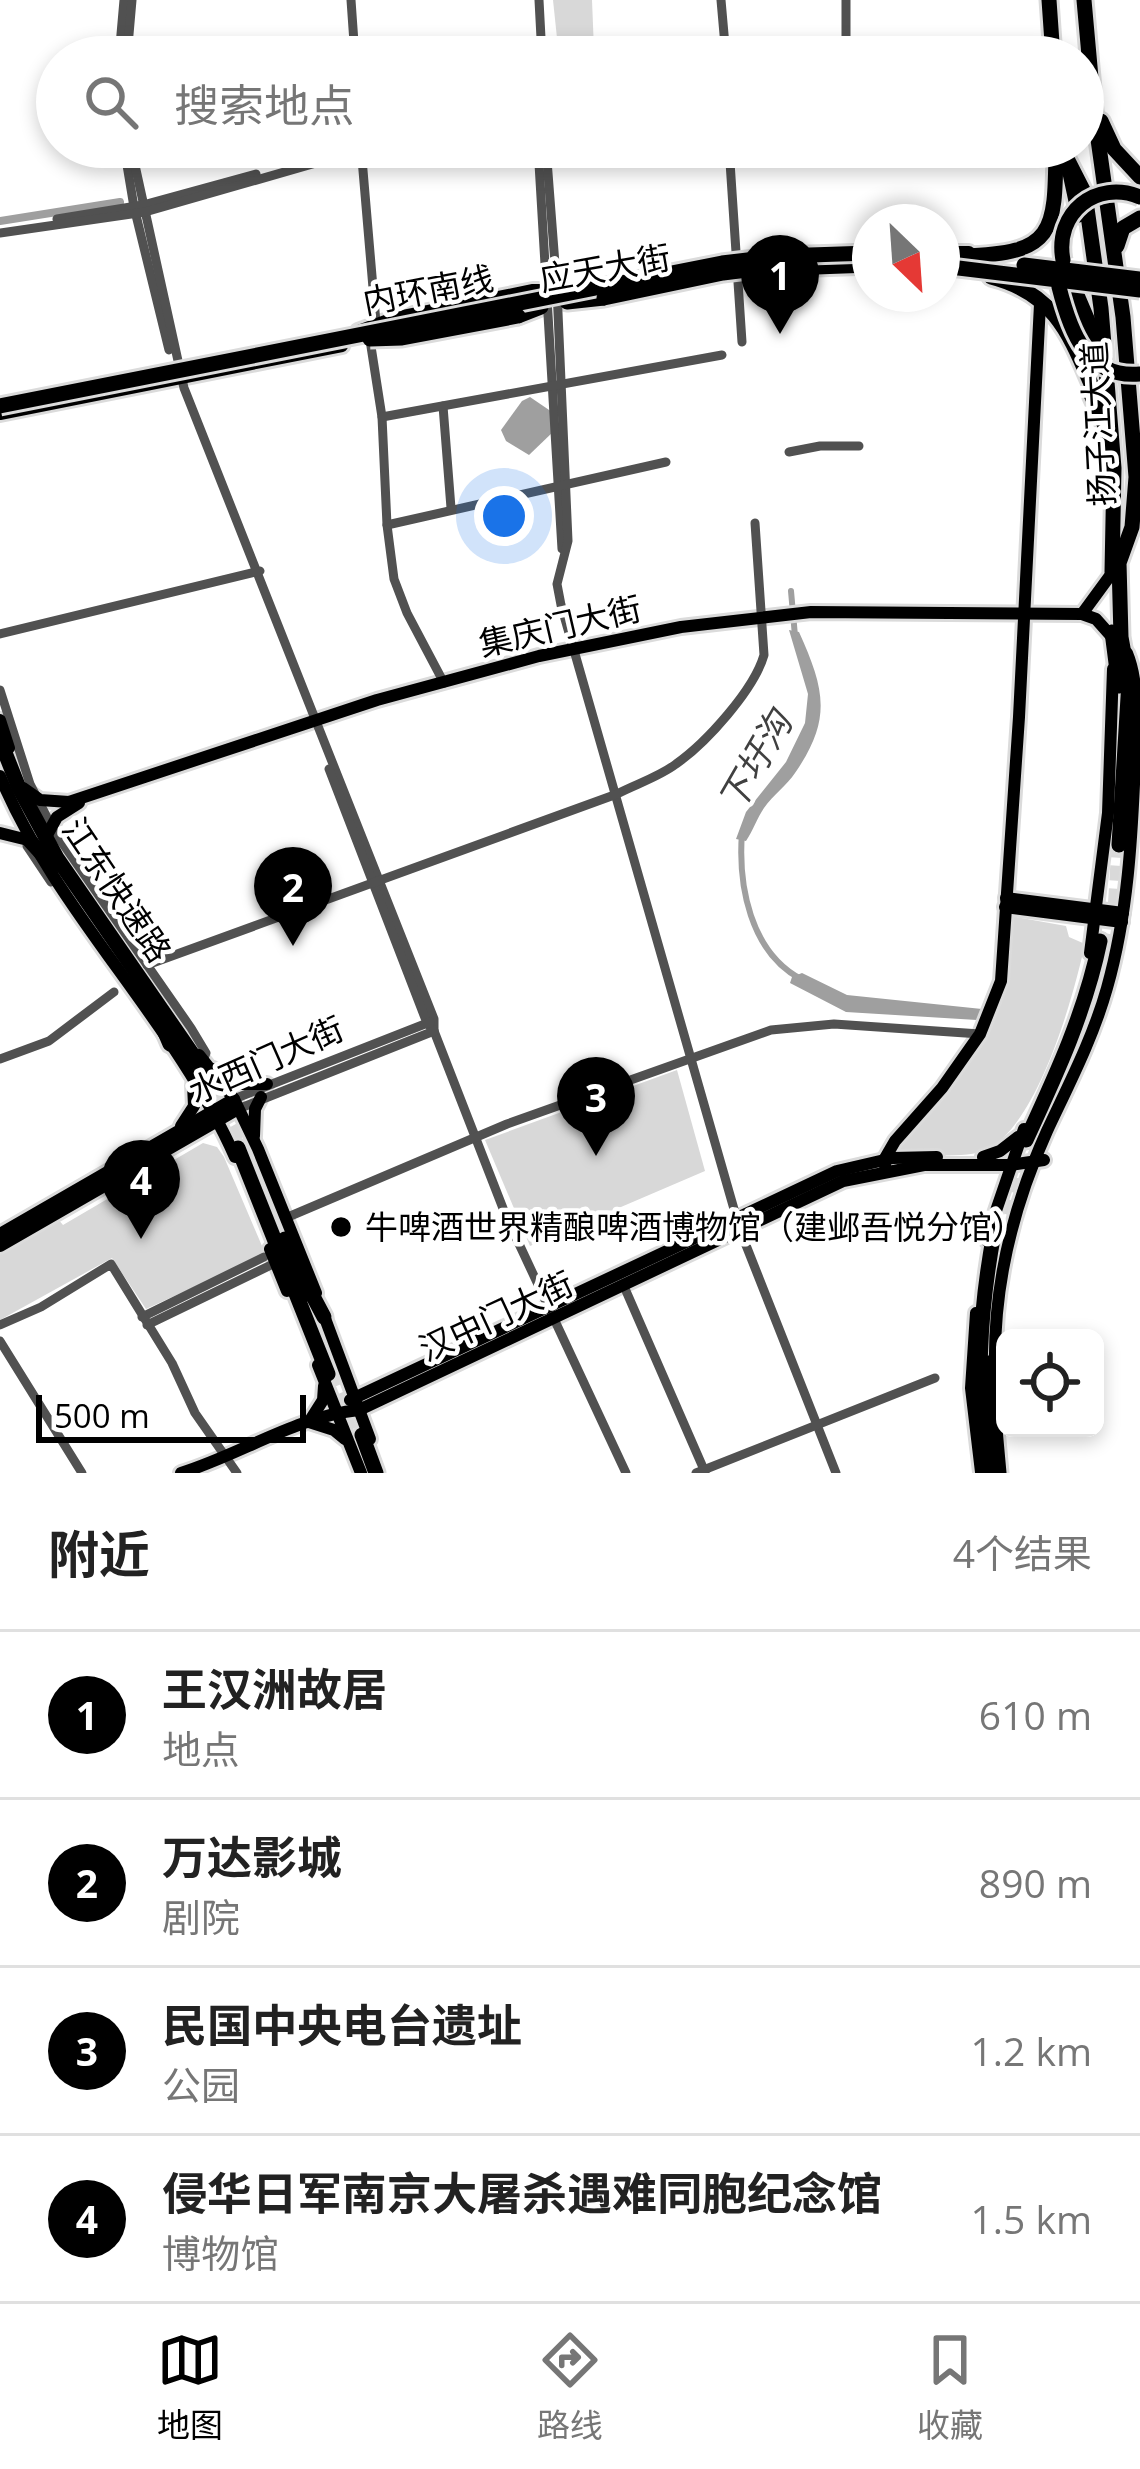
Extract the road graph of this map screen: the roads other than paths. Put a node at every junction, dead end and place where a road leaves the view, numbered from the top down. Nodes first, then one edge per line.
1 (128, 0) edge
2 (351, 0) edge
3 (536, 0) edge
4 (719, 0) edge
5 (849, 0) edge
6 (1049, 0) edge
7 (1084, 0) edge
8 (125, 36) edge
9 (354, 36) edge
10 (537, 36) edge
11 (722, 36) edge
12 (849, 36) edge
13 (1052, 36) edge
14 (1087, 36) edge
15 (1104, 126) edge
16 (1104, 165) edge
17 (132, 168) edge
18 (288, 168) edge
19 (360, 168) edge
20 (544, 168) edge
21 (732, 168) edge
22 (1054, 168) edge
23 (1056, 168) edge
24 (1066, 168) edge
25 (1068, 171) junction
26 (1140, 177) edge
27 (1140, 197) edge
28 (140, 210) junction
29 (1140, 218) edge
30 (0, 231) edge
31 (1116, 248) junction
32 (852, 253) edge
33 (852, 254) edge
34 (738, 258) junction
35 (960, 258) edge
36 (960, 259) edge
37 (781, 261) junction
38 (960, 262) edge
39 (960, 263) edge
40 (852, 264) edge
41 (960, 265) edge
42 (852, 266) edge
43 (739, 273) junction
44 (1140, 275) edge
45 (1140, 294) edge
46 (556, 298) junction
47 (1042, 304) junction
48 (1123, 317) junction
49 (376, 323) junction
50 (362, 336) junction
51 (1096, 341) junction
52 (742, 342) dead end
53 (1138, 348) edge
54 (722, 355) dead end
55 (178, 373) junction
56 (1140, 374) edge
57 (557, 384) junction
58 (442, 406) junction
59 (0, 408) edge
60 (382, 417) junction
61 (1111, 425) junction
62 (1140, 437) edge
63 (1112, 445) junction
64 (859, 446) dead end
65 (790, 452) dead end
66 (666, 462) dead end
67 (1140, 463) edge
68 (562, 484) junction
69 (451, 508) junction
70 (1140, 510) edge
71 (755, 523) dead end
72 (387, 525) junction
73 (1132, 526) junction
74 (257, 572) junction
75 (1112, 573) junction
76 (1024, 614) junction
77 (1082, 614) junction
78 (762, 617) junction
79 (0, 634) edge
80 (574, 648) junction
81 (1117, 649) junction
82 (444, 682) junction
83 (0, 690) edge
84 (1111, 695) junction
85 (0, 720) edge
86 (314, 722) junction
87 (1118, 735) junction
88 (0, 740) edge
89 (0, 759) edge
90 (0, 776) edge
91 (23, 788) junction
92 (7, 793) junction
93 (617, 794) junction
94 (37, 797) junction
95 (70, 804) junction
96 (0, 813) edge
97 (49, 831) junction
98 (0, 833) edge
99 (28, 843) junction
100 (56, 864) junction
101 (375, 880) junction
102 (1102, 884) junction
103 (1128, 887) junction
104 (1006, 902) junction
105 (1073, 909) junction
106 (1098, 913) junction
107 (1123, 917) junction
108 (1100, 944) junction
109 (147, 965) junction
110 (117, 976) junction
111 (114, 992) junction
112 (128, 992) junction
113 (159, 1012) junction
114 (432, 1024) junction
115 (1082, 1025) junction
116 (184, 1032) junction
117 (980, 1034) junction
118 (170, 1044) junction
119 (1059, 1052) junction
120 (1082, 1056) junction
121 (692, 1057) junction
122 (0, 1059) edge
123 (197, 1067) junction
124 (215, 1078) junction
125 (200, 1089) junction
126 (264, 1090) junction
127 (236, 1104) junction
128 (214, 1115) junction
129 (246, 1124) junction
130 (184, 1133) junction
131 (225, 1136) junction
132 (1029, 1137) junction
133 (476, 1138) junction
134 (244, 1148) junction
135 (979, 1161) junction
136 (1035, 1161) junction
137 (885, 1166) junction
138 (1009, 1167) junction
139 (1026, 1185) junction
140 (1000, 1194) junction
141 (288, 1217) junction
142 (738, 1224) junction
143 (0, 1234) edge
144 (0, 1246) edge
145 (269, 1261) junction
146 (296, 1262) junction
147 (621, 1280) junction
148 (292, 1283) junction
149 (550, 1313) junction
150 (324, 1317) junction
151 (144, 1321) junction
152 (0, 1325) edge
153 (302, 1325) junction
154 (0, 1341) edge
155 (994, 1360) junction
156 (972, 1369) junction
157 (333, 1373) junction
158 (934, 1378) dead end
159 (990, 1384) junction
160 (382, 1391) junction
161 (329, 1393) junction
162 (335, 1412) junction
163 (981, 1414) junction
164 (309, 1422) junction
165 (356, 1422) junction
166 (815, 1425) junction
167 (229, 1457) junction
168 (367, 1472) edge
169 (702, 1472) edge
170 (82, 1473) edge
171 (181, 1473) edge
172 (237, 1473) edge
173 (626, 1473) edge
174 (836, 1473) edge
175 (985, 1473) edge
176 (1002, 1473) edge

1 - 8 street
2 - 9 street
3 - 10 street
4 - 11 street
5 - 12 street
6 - 13 highway
7 - 14 highway, 扬子江大道
15 - 26 highway
16 - 31 highway, 扬子江大道
17 - 28 street
18 - 28 street
19 - 49 street
20 - 46 street
21 - 34 street
22 - 35 main road
23 - 36 highway
24 - 25 highway, 扬子江大道
25 - 51 highway, 扬子江大道
25 - 56 highway, bridge
25 - 61 highway, 扬子江大道
27 - 51 highway, bridge
28 - 30 street
28 - 55 street
29 - 31 highway
31 - 48 highway, 扬子江大道
32 - 34 main road, 应天大街
33 - 37 highway, 内环南线, bridge
34 - 43 street
34 - 46 main road, 应天大街
37 - 40 highway, 内环南线
37 - 46 highway, bridge
37 - 46 highway, bridge
37 - 50 highway, 内环南线, bridge
38 - 44 highway, bridge
39 - 45 highway, bridge
41 - 47 highway, bridge
42 - 43 main road, 应天大街
43 - 46 main road, 应天大街
43 - 52 street
46 - 49 main road, 应天大街
46 - 50 main road, 应天大街
46 - 50 highway, bridge
46 - 50 highway, bridge
46 - 57 street
47 - 61 highway
47 - 63 main road
47 - 76 main road
48 - 53 highway
48 - 73 highway, 扬子江大道
49 - 50 main road, 应天大街
50 - 55 main road, 应天大街
50 - 59 highway, 内环南线, bridge
50 - 60 street
51 - 61 highway, 扬子江大道
54 - 57 street
55 - 59 main road, 应天大街
55 - 74 street
57 - 58 street
57 - 68 street
58 - 60 street
58 - 69 street
60 - 72 street
61 - 63 highway, 扬子江大道
62 - 67 highway
63 - 75 highway, 扬子江大道
64 - 65 street
66 - 68 street
68 - 69 street
68 - 80 street
69 - 72 street
70 - 73 highway
71 - 78 street
72 - 82 street
73 - 81 highway, 扬子江大道
74 - 79 street
74 - 86 street
75 - 77 main road
75 - 81 highway, 扬子江大道
76 - 77 main road, 集庆门大街
76 - 78 main road, 集庆门大街
76 - 104 main road
77 - 81 main road
78 - 80 main road, 集庆门大街
78 - 93 street
80 - 82 main road, 集庆门大街
80 - 93 street
81 - 84 main road
81 - 87 highway, 扬子江大道
81 - 87 highway, 扬子江大道
81 - 103 main road
82 - 86 main road, 集庆门大街
83 - 94 street
84 - 87 main road
84 - 102 main road
85 - 91 main road
86 - 95 main road, 集庆门大街
86 - 101 street
88 - 100 highway, 江东快速路
89 - 100 highway, 江东快速路
90 - 92 main road
91 - 94 main road
91 - 97 main road
92 - 96 main road
92 - 99 main road
93 - 101 street
93 - 121 street
94 - 95 main road
94 - 97 street
95 - 97 main road
97 - 100 highway
97 - 109 street
97 - 116 main road
98 - 99 main road
99 - 100 highway
99 - 110 street
99 - 118 main road
100 - 113 highway, 江东快速路
101 - 109 street
101 - 114 street
102 - 103 main road
102 - 105 main road
102 - 106 main road
103 - 107 main road
104 - 105 main road
104 - 117 main road
105 - 106 main road
105 - 108 main road
106 - 107 main road
106 - 108 main road
107 - 120 main road
108 - 115 highway
108 - 119 main road
109 - 123 street
110 - 111 street
110 - 112 street
111 - 112 street
111 - 122 street
112 - 123 street
113 - 116 highway
113 - 118 highway
113 - 123 highway, 江东快速路
114 - 126 street, 水西门大街
114 - 133 street
115 - 119 main road
115 - 120 main road
115 - 132 highway
116 - 123 main road
117 - 121 street
117 - 137 main road
118 - 123 main road
119 - 132 main road
120 - 136 main road
121 - 133 street
121 - 142 street
123 - 124 main road
123 - 125 main road
123 - 126 main road
123 - 130 main road
124 - 125 main road
124 - 127 main road
125 - 128 main road
126 - 127 street, 水西门大街
126 - 134 main road
127 - 128 main road, 水西门大街
127 - 129 main road
128 - 130 main road, 水西门大街
128 - 131 main road
129 - 131 main road
129 - 134 main road
130 - 134 main road
130 - 143 main road, 水西门大街
130 - 144 main road, 水西门大街
131 - 134 main road
132 - 135 main road
132 - 138 main road
133 - 141 street
133 - 149 street
134 - 141 main road
134 - 145 main road
134 - 146 highway
134 - 148 highway
135 - 137 main road, 汉中门大街
135 - 138 main road, 汉中门大街
135 - 140 main road
136 - 138 main road, 汉中门大街
136 - 139 main road
137 - 142 main road, 汉中门大街
138 - 139 main road
138 - 140 main road
139 - 155 main road
140 - 156 main road
141 - 150 main road
142 - 147 main road, 汉中门大街
142 - 166 street
145 - 151 street
145 - 153 main road
146 - 150 highway
146 - 157 highway
147 - 149 main road, 汉中门大街
147 - 169 street
148 - 153 highway
148 - 157 highway
149 - 160 main road, 汉中门大街
149 - 173 street
150 - 157 main road
151 - 152 street
151 - 167 street
153 - 157 main road
154 - 170 street
155 - 159 highway
155 - 176 main road
156 - 163 highway
156 - 175 main road
157 - 160 main road
157 - 161 main road
157 - 164 main road
157 - 165 main road
158 - 166 street
159 - 163 highway
159 - 176 highway
160 - 165 main road, 汉中门大街
160 - 165 main road
161 - 162 main road
161 - 165 main road
162 - 164 main road, 汉中门大街
162 - 165 main road, 汉中门大街
162 - 165 main road
163 - 175 highway
164 - 165 main road
164 - 167 main road, 汉中门大街
165 - 168 highway
166 - 169 street
166 - 174 street
167 - 171 main road, 汉中门大街
167 - 172 street

